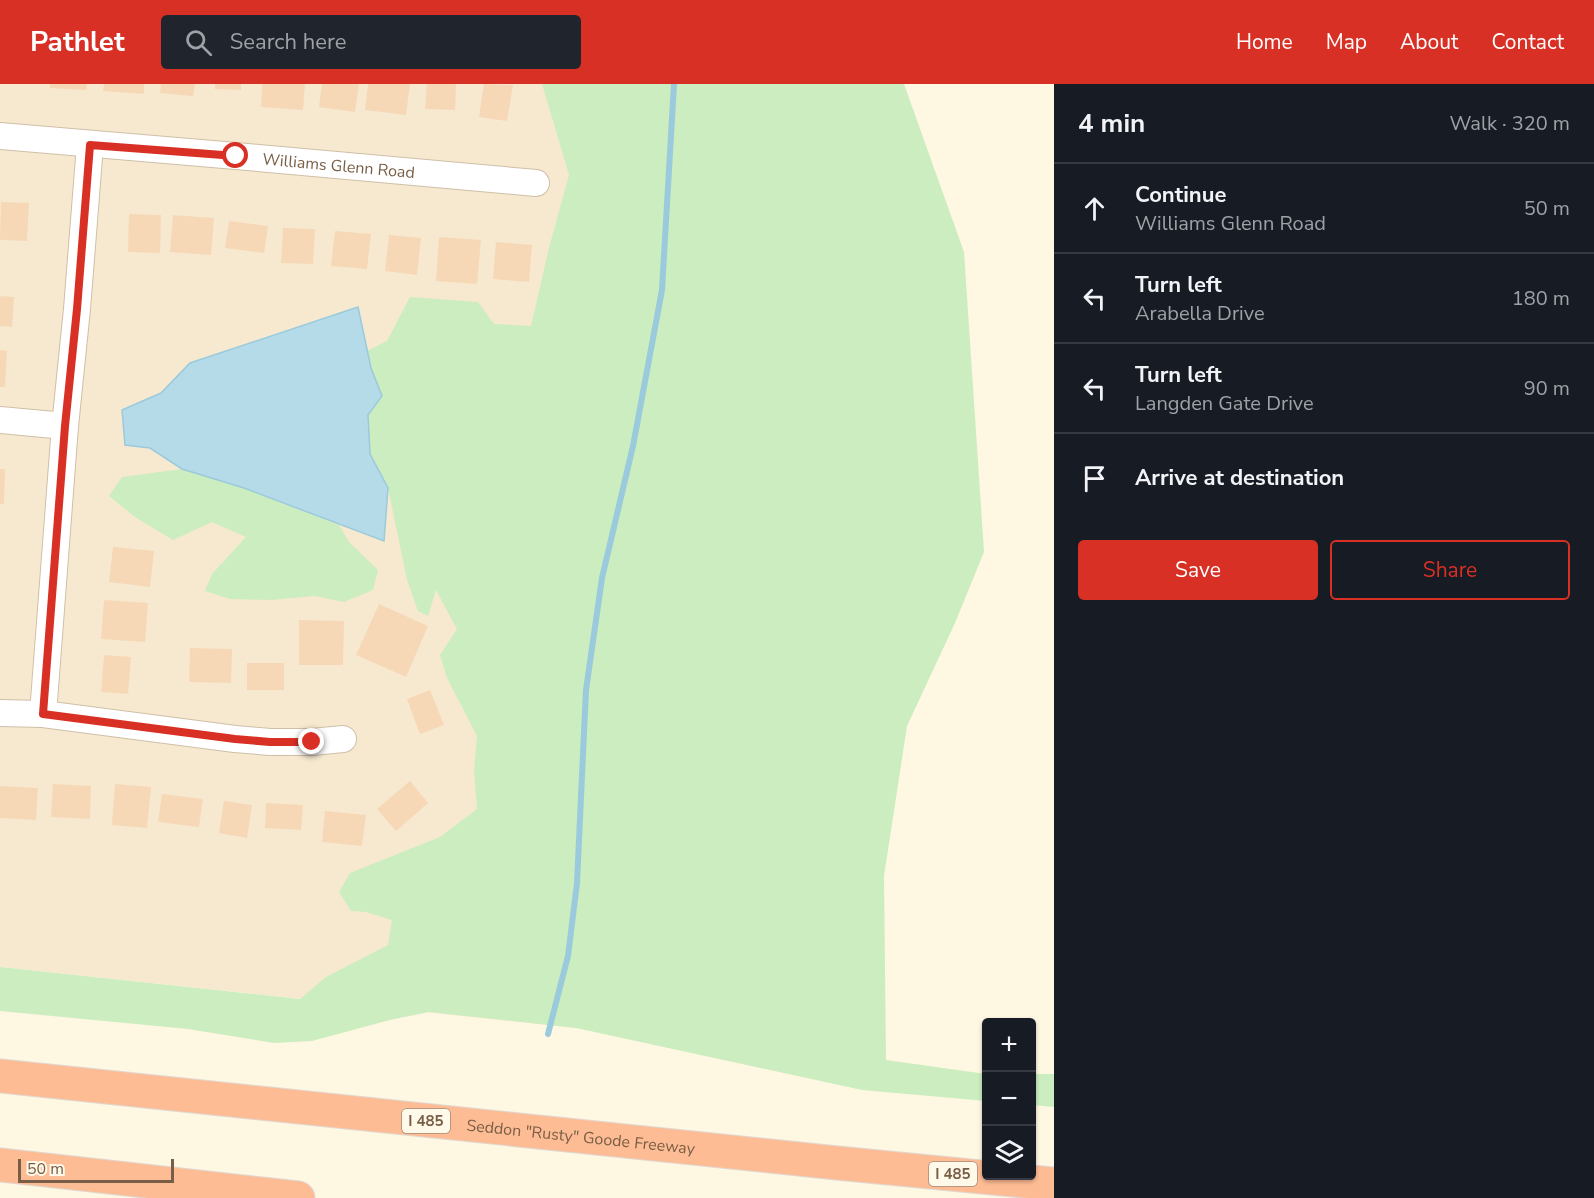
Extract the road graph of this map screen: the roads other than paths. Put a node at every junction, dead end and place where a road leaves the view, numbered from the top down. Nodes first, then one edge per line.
1 (0, 136) edge
2 (90, 145) junction
3 (536, 183) dead end
4 (0, 420) edge
5 (65, 426) junction
6 (0, 712) edge
7 (43, 714) junction
8 (343, 739) dead end
9 (0, 1076) edge
10 (0, 1165) edge
11 (1054, 1184) edge
12 (298, 1198) edge

1 - 2 street, Williams Glenn Road
2 - 3 street, Williams Glenn Road
2 - 5 street
4 - 5 street
5 - 7 street
6 - 7 street
7 - 8 street
9 - 11 highway, Seddon "Rusty" Goode Freeway / I 485
10 - 12 highway

